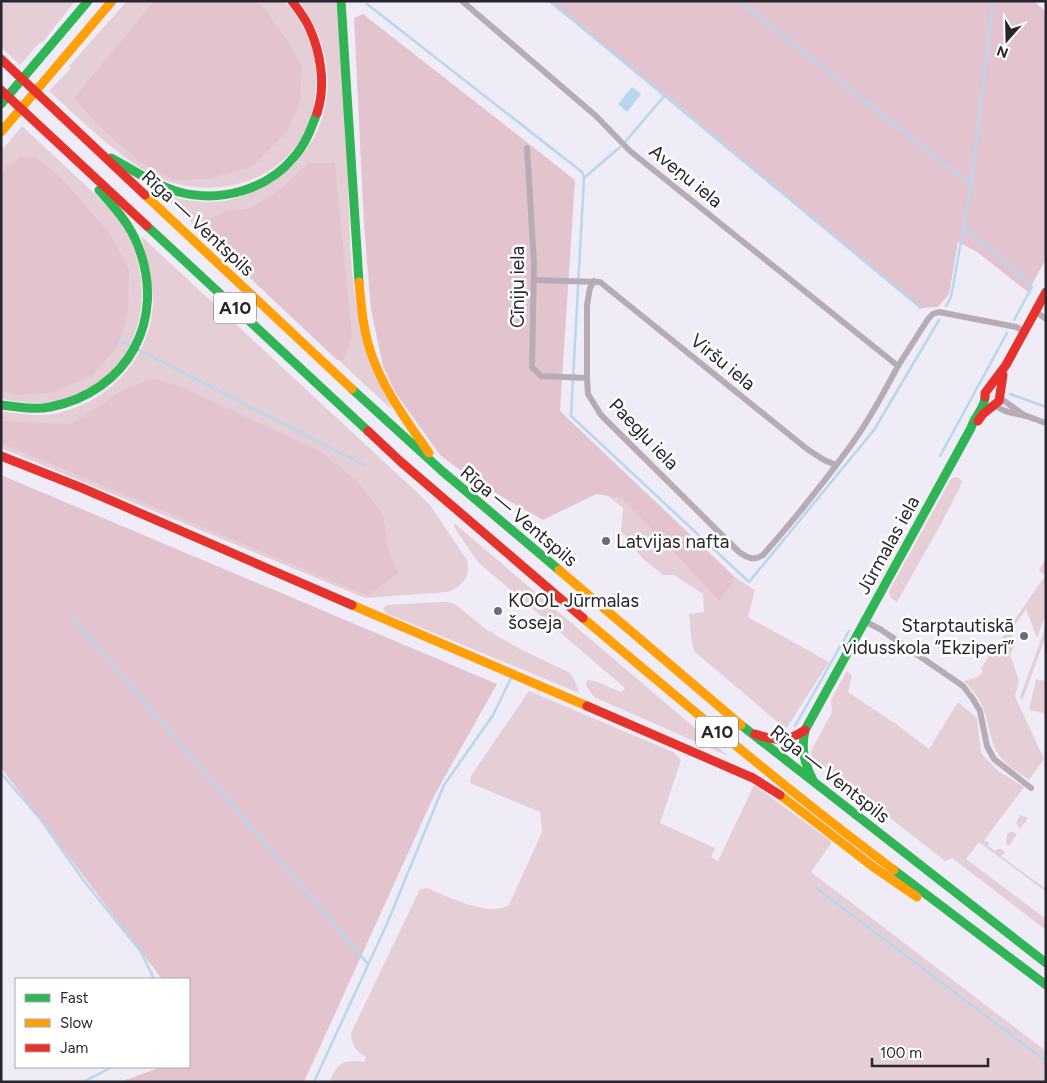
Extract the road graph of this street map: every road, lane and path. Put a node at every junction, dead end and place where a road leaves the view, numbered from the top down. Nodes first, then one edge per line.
1 (88, 1) edge
2 (112, 1) edge
3 (121, 1) edge
4 (292, 1) edge
5 (341, 1) edge
6 (462, 1) edge
7 (101, 15) junction
8 (1, 59) edge
9 (1, 90) edge
10 (1, 104) edge
11 (1, 132) edge
12 (527, 148) dead end
13 (97, 150) junction
14 (69, 154) junction
15 (534, 280) junction
16 (594, 281) junction
17 (1046, 292) edge
18 (1035, 311) junction
19 (1046, 319) edge
20 (1024, 331) junction
21 (1006, 365) junction
22 (898, 366) junction
23 (587, 378) junction
24 (994, 400) junction
25 (1, 405) edge
26 (1046, 423) edge
27 (1, 456) edge
28 (836, 465) junction
29 (442, 471) junction
30 (864, 621) junction
31 (805, 730) junction
32 (750, 733) junction
33 (814, 783) junction
34 (1031, 788) dead end
35 (966, 925) junction
36 (1046, 962) edge
37 (1046, 985) edge

1 - 10 main road
2 - 7 main road
3 - 7 main road
4 - 13 main road
5 - 29 main road
6 - 22 street, Aveņu iela
7 - 11 main road
8 - 13 main road, Rīga — Ventspils / A10
9 - 14 main road, Rīga — Ventspils / A10
12 - 15 street, Cīniju iela
13 - 29 main road, Rīga — Ventspils / A10
14 - 25 main road
14 - 35 main road, Rīga — Ventspils / A10
15 - 16 street
15 - 23 street, Cīniju iela
16 - 23 street, Paegļu iela
16 - 28 street, Viršu iela
17 - 18 main road, Jūrmalas iela
18 - 19 street
18 - 20 main road, Jūrmalas iela
20 - 21 main road, Jūrmalas iela
20 - 22 street
21 - 24 main road, Jūrmalas iela
21 - 24 main road, Jūrmalas iela
22 - 28 street
23 - 28 street, Paegļu iela
24 - 26 street
24 - 30 main road, Jūrmalas iela
27 - 35 main road
29 - 32 main road, Rīga — Ventspils / A10
30 - 31 main road, Jūrmalas iela
30 - 34 street
31 - 32 main road
31 - 33 main road
32 - 33 main road, Rīga — Ventspils / A10
33 - 36 main road, Rīga — Ventspils / A10
35 - 37 main road, Rīga — Ventspils / A10

